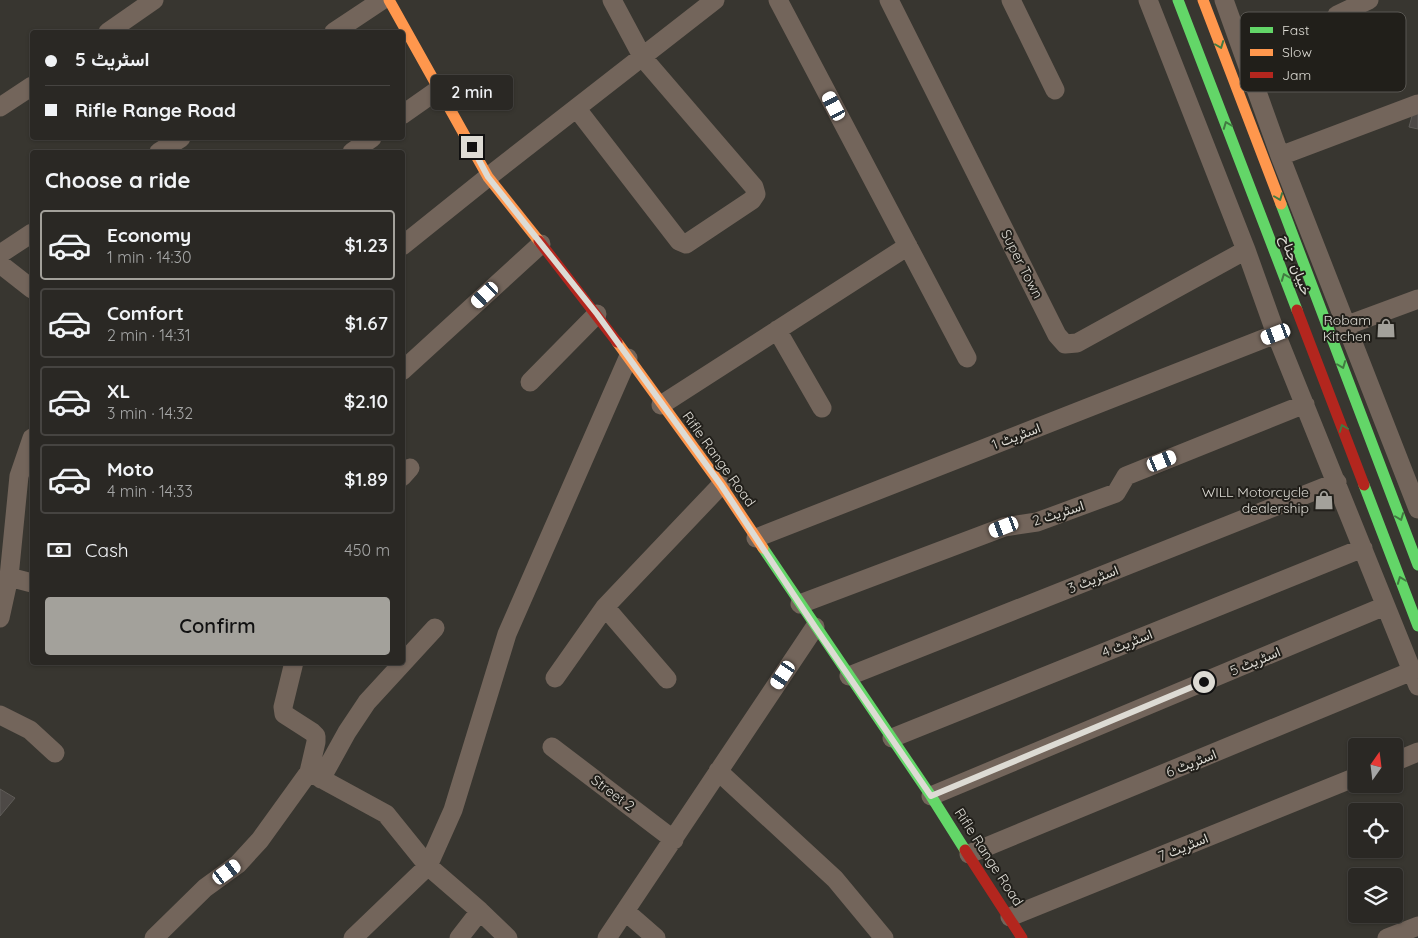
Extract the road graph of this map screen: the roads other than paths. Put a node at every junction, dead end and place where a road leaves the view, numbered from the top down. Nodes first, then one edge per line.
1 (154, 0) edge
2 (382, 0) edge
3 (390, 0) edge
4 (612, 0) edge
5 (716, 0) edge
6 (778, 0) edge
7 (889, 0) edge
8 (1011, 0) edge
9 (1148, 0) edge
10 (1178, 0) edge
11 (1202, 0) edge
12 (1224, 0) edge
13 (1369, 0) edge
14 (1343, 12) edge
15 (111, 30) edge
16 (337, 30) edge
17 (1240, 45) edge
18 (643, 58) junction
19 (30, 87) edge
20 (439, 88) junction
21 (1055, 90) dead end
22 (1257, 92) edge
23 (1418, 104) edge
24 (0, 107) edge
25 (576, 109) junction
26 (405, 113) edge
27 (369, 140) edge
28 (355, 150) edge
29 (1280, 156) junction
30 (488, 177) junction
31 (30, 234) edge
32 (405, 244) edge
33 (540, 244) junction
34 (908, 246) junction
35 (1246, 250) junction
36 (0, 254) edge
37 (0, 264) edge
38 (30, 288) edge
39 (1418, 299) edge
40 (597, 314) junction
41 (1345, 326) junction
42 (778, 330) junction
43 (1276, 334) junction
44 (628, 358) junction
45 (967, 358) dead end
46 (405, 368) edge
47 (530, 382) dead end
48 (1305, 404) junction
49 (661, 405) junction
50 (822, 408) dead end
51 (30, 444) edge
52 (1337, 482) junction
53 (721, 485) junction
54 (1418, 510) edge
55 (756, 538) junction
56 (1363, 548) junction
57 (1418, 565) edge
58 (9, 577) junction
59 (30, 582) edge
60 (800, 604) junction
61 (1385, 606) junction
62 (605, 607) junction
63 (0, 618) edge
64 (1418, 626) edge
65 (815, 627) junction
66 (434, 628) dead end
67 (405, 660) edge
68 (293, 665) edge
69 (400, 665) edge
70 (848, 676) junction
71 (556, 678) dead end
72 (1415, 678) edge
73 (667, 679) dead end
74 (0, 715) edge
75 (892, 738) junction
76 (552, 746) dead end
77 (1418, 752) edge
78 (55, 753) dead end
79 (1403, 758) edge
80 (718, 771) junction
81 (315, 775) junction
82 (1348, 780) edge
83 (931, 796) junction
84 (674, 840) junction
85 (970, 854) junction
86 (428, 866) junction
87 (480, 911) junction
88 (625, 911) junction
89 (1010, 917) junction
90 (1418, 926) edge
91 (154, 938) edge
92 (353, 938) edge
93 (459, 938) edge
94 (508, 938) edge
95 (608, 938) edge
96 (656, 938) edge
97 (884, 938) edge
98 (1022, 938) edge
99 (1387, 938) edge

1 - 15 street
2 - 16 street
3 - 20 main road, Rifle Range Road
4 - 18 street
5 - 18 street
6 - 34 street
7 - 35 street, Super Town
8 - 21 street
9 - 35 street
64 -> 10 main road, خیبان جناح
11 -> 57 main road, خیبان جناح
12 - 17 street
13 - 14 street
18 - 25 street
18 - 25 street
19 - 24 street
20 - 26 street
20 - 30 main road, Rifle Range Road
22 - 29 street
23 - 29 street
25 - 30 street
27 - 28 street
29 - 41 street
30 - 32 street
30 - 33 main road, Rifle Range Road
31 - 36 street
33 - 40 main road, Rifle Range Road
33 - 46 street
34 - 42 street
34 - 45 street
35 - 43 street
37 - 38 street
39 - 41 street
40 - 44 main road, Rifle Range Road
40 - 47 street
41 - 54 street
42 - 49 street
42 - 50 street
43 - 48 street
43 - 55 street, اسٹریٹ 1
44 - 49 main road, Rifle Range Road
44 - 86 street
48 - 52 street
48 - 60 street, اسٹریٹ 2
49 - 53 main road, Rifle Range Road
51 - 58 street
52 - 56 street
52 - 70 street, اسٹریٹ 3
53 - 55 main road, Rifle Range Road
53 - 62 street
55 - 60 main road, Rifle Range Road
56 - 61 street
56 - 75 street, اسٹریٹ 4
58 - 59 street
58 - 63 street
60 - 65 main road, Rifle Range Road
61 - 72 street
61 - 83 street, اسٹریٹ 5
62 - 71 street
62 - 73 street
65 - 70 main road, Rifle Range Road
65 - 80 street
66 - 67 street
68 - 81 street
69 - 81 street
70 - 75 main road, Rifle Range Road
72 - 85 street, اسٹریٹ 6
74 - 78 street
75 - 83 main road, Rifle Range Road
76 - 84 street, Street 2
77 - 79 street
80 - 84 street
80 - 97 street
81 - 86 street
81 - 91 street
82 - 89 street, اسٹریٹ 7
83 - 85 main road, Rifle Range Road
84 - 88 street
85 - 89 main road, Rifle Range Road
86 - 87 street
86 - 92 street
87 - 93 street
87 - 94 street
88 - 95 street
88 - 96 street
89 - 98 main road, Rifle Range Road
90 - 99 street

